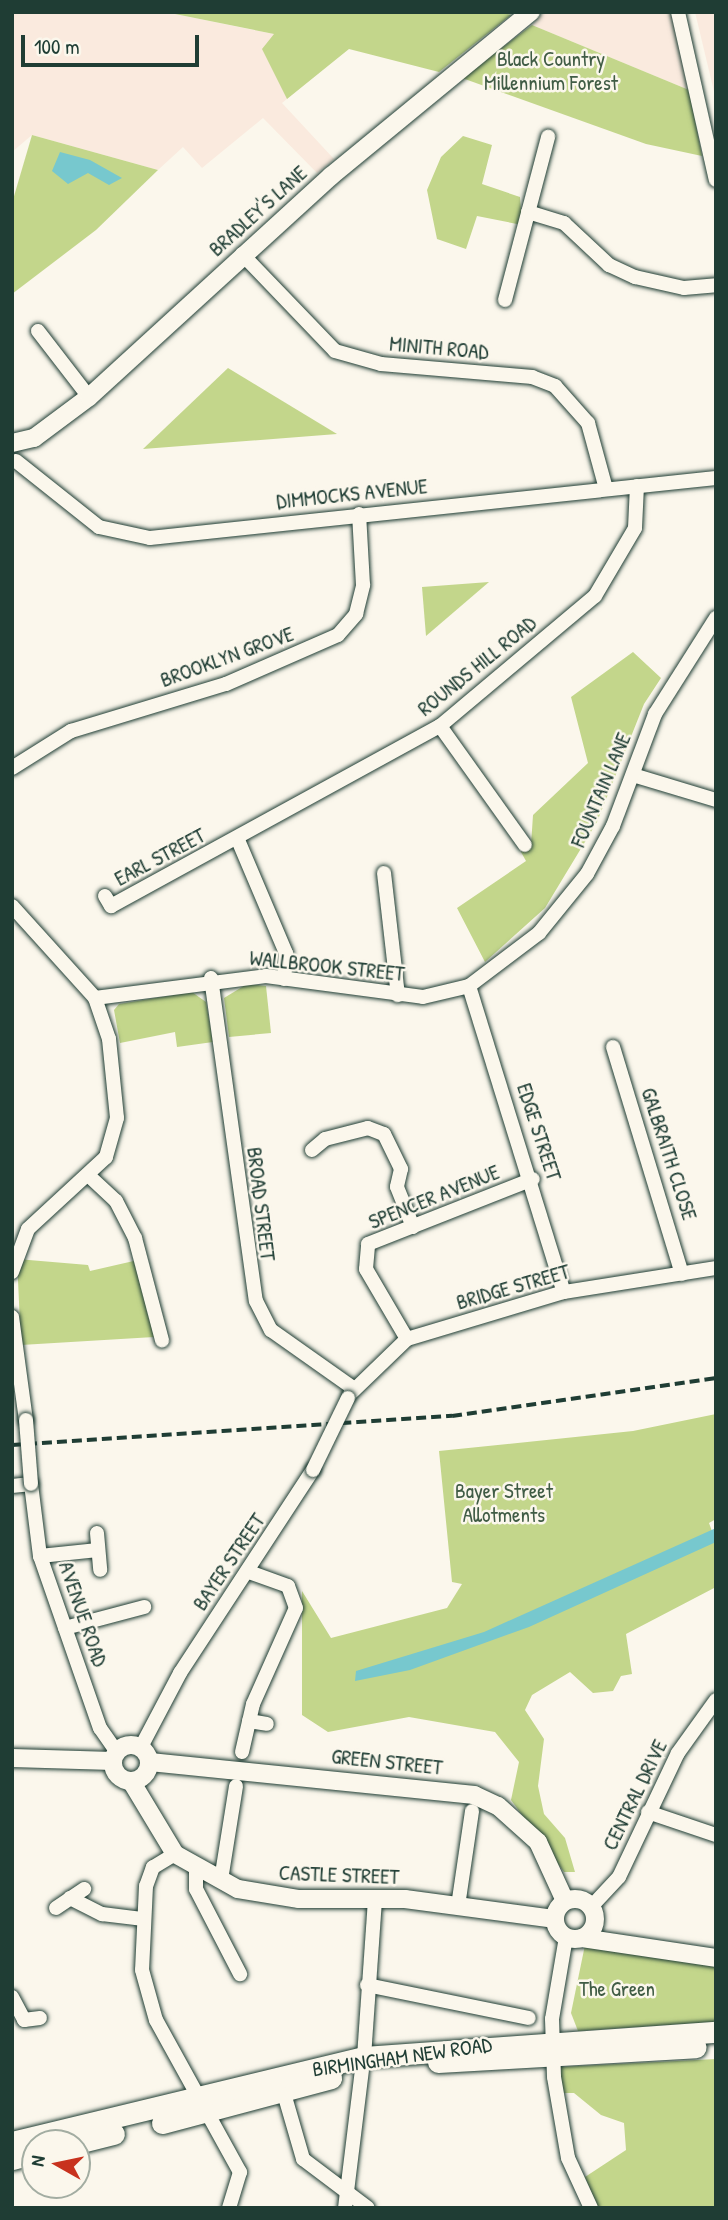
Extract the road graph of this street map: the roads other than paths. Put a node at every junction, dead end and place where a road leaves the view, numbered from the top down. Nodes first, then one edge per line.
1 (531, 12) edge
2 (678, 12) edge
3 (548, 137) dead end
4 (716, 180) edge
5 (528, 212) junction
6 (242, 254) junction
7 (716, 285) edge
8 (505, 300) dead end
9 (38, 331) dead end
10 (89, 397) junction
11 (14, 453) edge
12 (716, 478) edge
13 (637, 486) junction
14 (606, 489) junction
15 (359, 514) junction
16 (716, 618) edge
17 (440, 726) junction
18 (12, 768) edge
19 (632, 775) junction
20 (716, 800) edge
21 (238, 840) junction
22 (525, 845) dead end
23 (384, 873) dead end
24 (105, 897) dead end
25 (12, 906) edge
26 (211, 978) junction
27 (284, 979) junction
28 (470, 986) junction
29 (398, 995) junction
30 (95, 998) junction
31 (613, 1047) dead end
32 (313, 1150) dead end
33 (88, 1175) junction
34 (533, 1180) junction
35 (413, 1227) junction
36 (716, 1268) edge
37 (12, 1272) edge
38 (681, 1274) junction
39 (564, 1292) junction
40 (12, 1317) edge
41 (162, 1339) dead end
42 (407, 1339) junction
43 (350, 1393) junction
44 (30, 1483) junction
45 (12, 1486) edge
46 (97, 1533) dead end
47 (98, 1550) junction
48 (40, 1556) junction
49 (100, 1570) dead end
50 (249, 1572) junction
51 (144, 1606) dead end
52 (65, 1628) junction
53 (716, 1700) edge
54 (249, 1721) junction
55 (267, 1724) dead end
56 (242, 1752) dead end
57 (146, 1754) junction
58 (115, 1756) junction
59 (12, 1758) edge
60 (131, 1781) junction
61 (236, 1786) dead end
62 (471, 1811) dead end
63 (648, 1812) junction
64 (716, 1835) edge
65 (175, 1854) junction
66 (196, 1869) junction
67 (221, 1880) junction
68 (84, 1889) dead end
69 (71, 1898) junction
70 (375, 1898) junction
71 (565, 1901) junction
72 (458, 1906) junction
73 (56, 1908) dead end
74 (593, 1912) junction
75 (140, 1919) junction
76 (554, 1919) junction
77 (574, 1938) junction
78 (631, 1946) junction
79 (716, 1958) edge
80 (240, 1975) dead end
81 (367, 1985) junction
82 (12, 1997) edge
83 (40, 2018) dead end
84 (529, 2018) dead end
85 (716, 2032) edge
86 (716, 2046) edge
87 (553, 2047) junction
88 (363, 2064) junction
89 (283, 2090) junction
90 (202, 2104) junction
91 (91, 2139) edge
92 (12, 2142) edge
93 (348, 2203) edge
94 (229, 2208) edge
95 (368, 2208) edge
96 (591, 2208) edge

1 - 6 main road, BRADLEY'S LANE
2 - 4 street
3 - 5 street
5 - 7 street
5 - 8 street
6 - 10 main road, BRADLEY'S LANE
6 - 14 street, MINITH ROAD
9 - 10 street
10 - 11 main road, BRADLEY'S LANE
11 - 15 street, DIMMOCKS AVENUE
12 - 13 street, DIMMOCKS AVENUE
13 - 14 street, DIMMOCKS AVENUE
13 - 17 street, ROUNDS HILL ROAD
14 - 15 street, DIMMOCKS AVENUE
15 - 18 street, BROOKLYN GROVE
16 - 19 street, FOUNTAIN LANE
17 - 21 street, ROUNDS HILL ROAD
17 - 22 street
19 - 20 street
19 - 28 street, FOUNTAIN LANE
21 - 24 street, EARL STREET
21 - 27 street
23 - 29 street
25 - 30 street
26 - 27 street, WALLBROOK STREET
26 - 30 street, WALLBROOK STREET
26 - 43 street, BROAD STREET
27 - 29 street, WALLBROOK STREET
28 - 29 street, WALLBROOK STREET
28 - 34 street, EDGE STREET
30 - 33 street
31 - 38 street, GALBRAITH CLOSE
32 - 35 street
33 - 37 street
33 - 41 street
34 - 35 street, SPENCER AVENUE
34 - 39 street, EDGE STREET
35 - 42 street, SPENCER AVENUE
36 - 38 street, BRIDGE STREET
38 - 39 street, BRIDGE STREET
39 - 42 street, BRIDGE STREET
40 - 44 street, AVENUE ROAD, bridge
42 - 43 street, BRIDGE STREET
43 - 50 street, BAYER STREET, bridge
44 - 45 street
44 - 48 street, AVENUE ROAD
46 - 47 street
47 - 48 street
47 - 49 street
48 - 52 street, AVENUE ROAD
50 - 54 street
50 - 57 street, BAYER STREET
51 - 52 street
52 - 58 street, AVENUE ROAD
53 - 63 street, CENTRAL DRIVE
54 - 55 street
54 - 56 street
57 - 58 main road
57 - 60 main road
57 - 71 main road, GREEN STREET
58 - 59 main road
58 - 60 main road
60 - 65 main road, CASTLE STREET
61 - 67 street
62 - 72 street
63 - 64 street
63 - 74 street, CENTRAL DRIVE
65 - 66 main road, CASTLE STREET
65 - 75 street
66 - 67 main road, CASTLE STREET
66 - 80 street
67 - 70 main road, CASTLE STREET
68 - 69 street
69 - 73 street
69 - 75 street
70 - 72 main road, CASTLE STREET
70 - 81 street
71 - 74 main road
71 - 76 main road
72 - 76 main road, CASTLE STREET
74 - 77 main road
74 - 78 main road
75 - 90 street
76 - 77 main road
77 - 78 main road
77 - 87 street
78 - 79 main road
81 - 84 street
81 - 88 street
82 - 83 street
85 - 87 highway, BIRMINGHAM NEW ROAD
86 - 87 highway, BIRMINGHAM NEW ROAD
87 - 88 highway, BIRMINGHAM NEW ROAD
87 - 96 street
88 - 89 highway, BIRMINGHAM NEW ROAD
88 - 90 highway, BIRMINGHAM NEW ROAD
88 - 93 street
89 - 90 highway, BIRMINGHAM NEW ROAD
89 - 93 street
90 - 91 highway, BIRMINGHAM NEW ROAD
90 - 92 highway, BIRMINGHAM NEW ROAD
90 - 94 street
93 - 95 street

